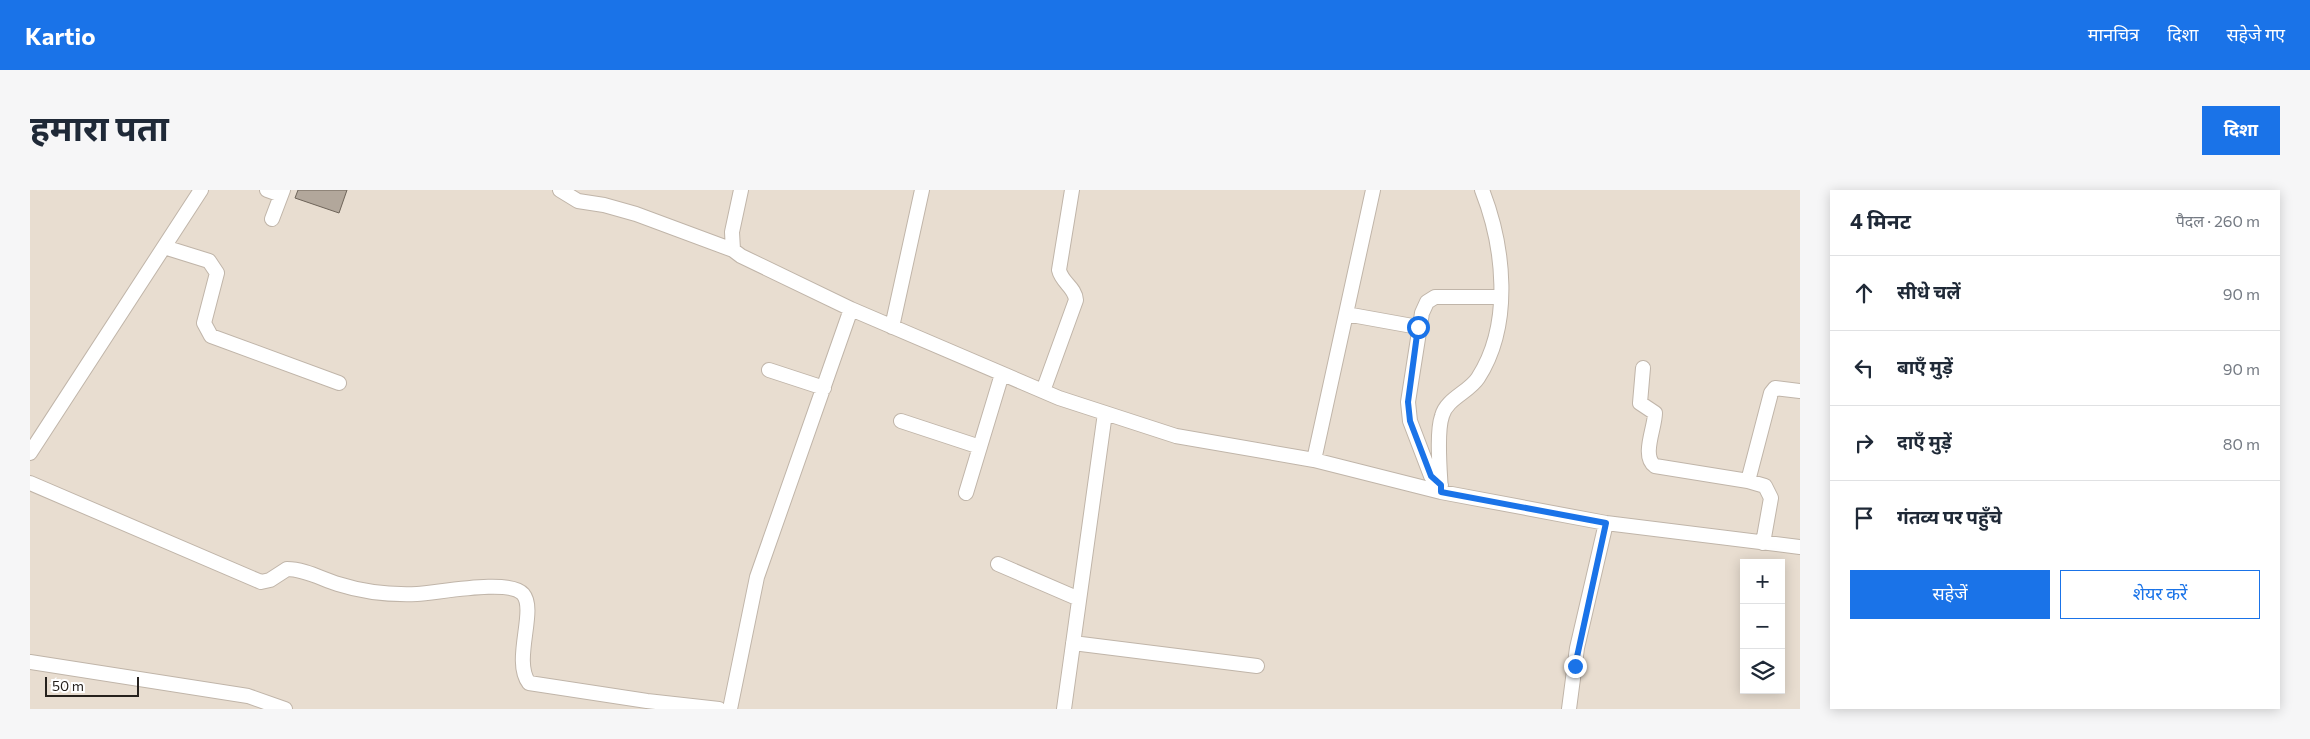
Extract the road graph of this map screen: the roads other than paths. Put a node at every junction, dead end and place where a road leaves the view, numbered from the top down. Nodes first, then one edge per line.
1 (200, 190) edge
2 (267, 190) edge
3 (560, 190) edge
4 (742, 190) edge
5 (922, 190) edge
6 (1072, 190) edge
7 (1372, 190) edge
8 (1482, 190) edge
9 (282, 192) edge
10 (272, 219) dead end
11 (164, 247) junction
12 (733, 250) junction
13 (1500, 297) junction
14 (851, 309) junction
15 (1346, 314) junction
16 (892, 327) junction
17 (1418, 327) junction
18 (1643, 368) dead end
19 (769, 370) dead end
20 (1002, 374) junction
21 (339, 383) dead end
22 (824, 388) junction
23 (1043, 391) junction
24 (1800, 391) edge
25 (1105, 413) junction
26 (901, 421) dead end
27 (980, 447) junction
28 (30, 453) edge
29 (1314, 460) junction
30 (1748, 481) junction
31 (30, 482) edge
32 (1441, 488) junction
33 (966, 493) dead end
34 (1606, 523) junction
35 (1763, 543) junction
36 (1800, 547) edge
37 (998, 564) dead end
38 (1079, 600) junction
39 (1073, 643) junction
40 (30, 662) edge
41 (1257, 666) dead end
42 (700, 708) edge
43 (285, 709) edge
44 (719, 709) edge
45 (730, 709) edge
46 (1064, 709) edge
47 (1569, 709) edge

1 - 11 street
2 - 9 street
3 - 12 street
4 - 12 street
5 - 16 street
6 - 23 street
7 - 15 street
8 - 13 street
9 - 10 street
11 - 21 street
11 - 28 street
12 - 14 street
13 - 17 street
13 - 32 street
14 - 16 street
14 - 22 street
15 - 17 street
15 - 29 street
16 - 20 street
17 - 32 street
18 - 30 street
19 - 22 street
20 - 23 street
20 - 27 street
22 - 45 street
23 - 25 street
24 - 30 street
25 - 29 street
25 - 38 street
26 - 27 street
27 - 33 street
29 - 32 street
30 - 35 street
31 - 42 street
32 - 34 street
34 - 35 street
34 - 47 street
35 - 36 street
37 - 38 street
38 - 39 street
39 - 41 street
39 - 46 street
40 - 43 street
42 - 44 street

